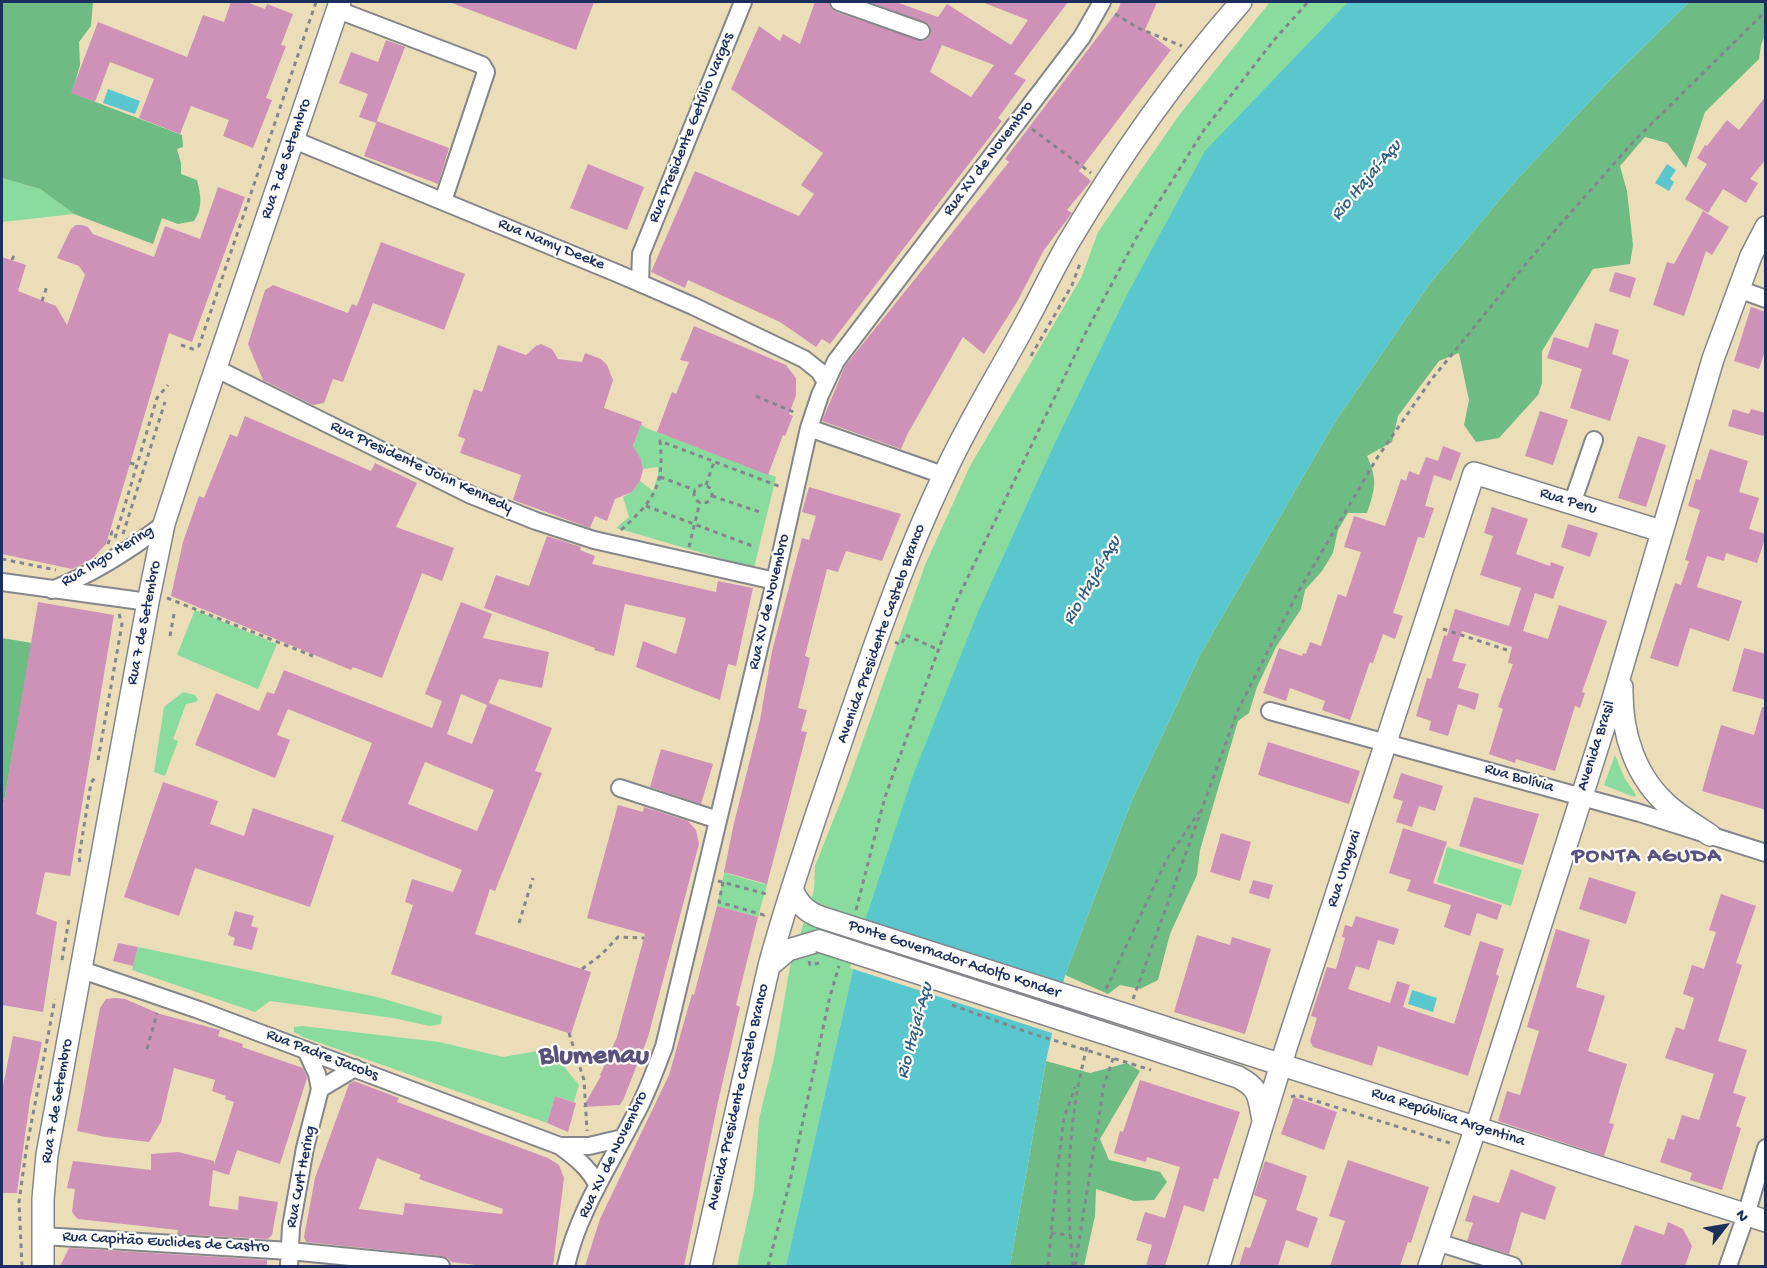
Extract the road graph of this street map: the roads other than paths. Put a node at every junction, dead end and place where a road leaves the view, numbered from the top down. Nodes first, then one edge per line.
1 (743, 2) edge
2 (840, 2) edge
3 (1241, 2) edge
4 (1101, 4) edge
5 (339, 6) edge
6 (921, 31) dead end
7 (294, 140) junction
8 (443, 201) junction
9 (1766, 227) edge
10 (641, 254) junction
11 (619, 274) junction
12 (640, 283) junction
13 (1738, 289) junction
14 (1766, 299) edge
15 (804, 358) junction
16 (836, 361) junction
17 (215, 368) junction
18 (826, 382) junction
19 (810, 424) junction
20 (1594, 440) dead end
21 (1474, 473) joint
22 (944, 475) junction
23 (1572, 504) junction
24 (164, 524) junction
25 (1661, 531) junction
26 (6, 576) edge
27 (775, 581) junction
28 (51, 590) junction
29 (158, 600) junction
30 (1623, 662) junction
31 (1270, 711) dead end
32 (1386, 742) junction
33 (620, 788) dead end
34 (1581, 797) junction
35 (718, 820) junction
36 (1710, 835) junction
37 (1766, 853) edge
38 (792, 888) junction
39 (769, 966) junction
40 (82, 970) junction
41 (1130, 1012) joint
42 (306, 1050) junction
43 (1281, 1065) junction
44 (356, 1068) junction
45 (321, 1089) junction
46 (1483, 1106) junction
47 (1266, 1112) junction
48 (1450, 1119) junction
49 (1476, 1128) junction
50 (623, 1138) junction
51 (560, 1146) junction
52 (1766, 1148) edge
53 (597, 1184) junction
54 (1756, 1218) edge
55 (42, 1236) junction
56 (1437, 1242) junction
57 (290, 1258) edge
58 (43, 1266) edge
59 (441, 1266) edge
60 (566, 1266) edge
61 (701, 1266) edge
62 (1219, 1266) edge
63 (1429, 1266) edge
64 (1513, 1266) edge
65 (1728, 1266) edge

1 - 10 street, Rua Presidente Getúlio Vargas
2 - 6 street
3 - 22 main road, Avenida Presidente Castelo Branco
4 - 16 street, Rua XV de Novembro
5 - 7 main road, Rua 7 de Setembro
5 - 8 street
7 - 8 street, Rua Namy Deeke
7 - 17 main road, Rua 7 de Setembro
8 - 11 street, Rua Namy Deeke
9 - 13 main road, Avenida Brasil
10 - 11 street, Rua Presidente Getúlio Vargas
10 - 12 street, Rua Presidente Getúlio Vargas
11 - 12 street, Rua Namy Deeke
12 - 15 street, Rua Namy Deeke
13 - 14 street
13 - 25 main road, Avenida Brasil
15 - 16 street, Rua Namy Deeke
15 - 18 street, Rua Namy Deeke
16 - 18 street, Rua XV de Novembro
17 - 24 main road, Rua 7 de Setembro
17 - 27 street, Rua Presidente John Kennedy
18 - 19 street, Rua XV de Novembro
19 - 22 street
19 - 27 street, Rua XV de Novembro
20 - 23 street
21 - 23 main road, Rua Peru
21 - 32 main road, Rua Uruguai
22 - 38 main road, Avenida Presidente Castelo Branco
23 - 25 main road, Rua Peru
24 - 28 street, Rua Ingo Hering
24 - 29 main road, Rua 7 de Setembro
25 - 30 main road, Avenida Brasil
26 - 28 street, Rua Ingo Hering
27 - 35 street, Rua XV de Novembro
28 - 29 street, Rua Ingo Hering
29 - 40 main road, Rua 7 de Setembro
30 - 34 main road, Avenida Brasil
30 - 36 main road
31 - 32 street, Rua Bolívia
32 - 34 street, Rua Bolívia
32 - 43 main road, Rua Uruguai
33 - 35 street
34 - 36 street, Rua Bolívia
34 - 46 main road, Avenida Brasil
35 - 50 street, Rua XV de Novembro
36 - 37 street, Rua Bolívia
38 - 39 main road, Avenida Presidente Castelo Branco
38 - 41 main road, Ponte Governador Adolfo Konder, bridge
39 - 47 main road, Ponte Governador Adolfo Konder, bridge
39 - 61 main road, Avenida Presidente Castelo Branco
40 - 42 street, Rua Padre Jacobs
40 - 55 main road, Rua 7 de Setembro
41 - 43 main road, Rua República Argentina
42 - 44 street, Rua Padre Jacobs
42 - 45 street
43 - 47 main road, Rua Uruguai
43 - 48 main road, Rua República Argentina
44 - 45 street
44 - 51 street, Rua Padre Jacobs
45 - 57 street, Rua Curt Hering
46 - 48 main road
46 - 49 main road, Avenida Brasil
47 - 62 main road, Rua Uruguai
48 - 49 main road, Rua República Argentina
49 - 54 main road, Rua República Argentina
49 - 56 main road, Avenida Brasil
50 - 51 street, Rua Padre Jacobs
50 - 53 street, Rua XV de Novembro
51 - 53 street, Rua Padre Jacobs
52 - 54 street
53 - 60 street, Rua XV de Novembro
54 - 65 street
55 - 57 street, Rua Capitão Euclides de Castro
55 - 58 main road, Rua 7 de Setembro
56 - 63 main road, Avenida Brasil
56 - 64 street
57 - 59 street, Rua Capitão Euclides de Castro

